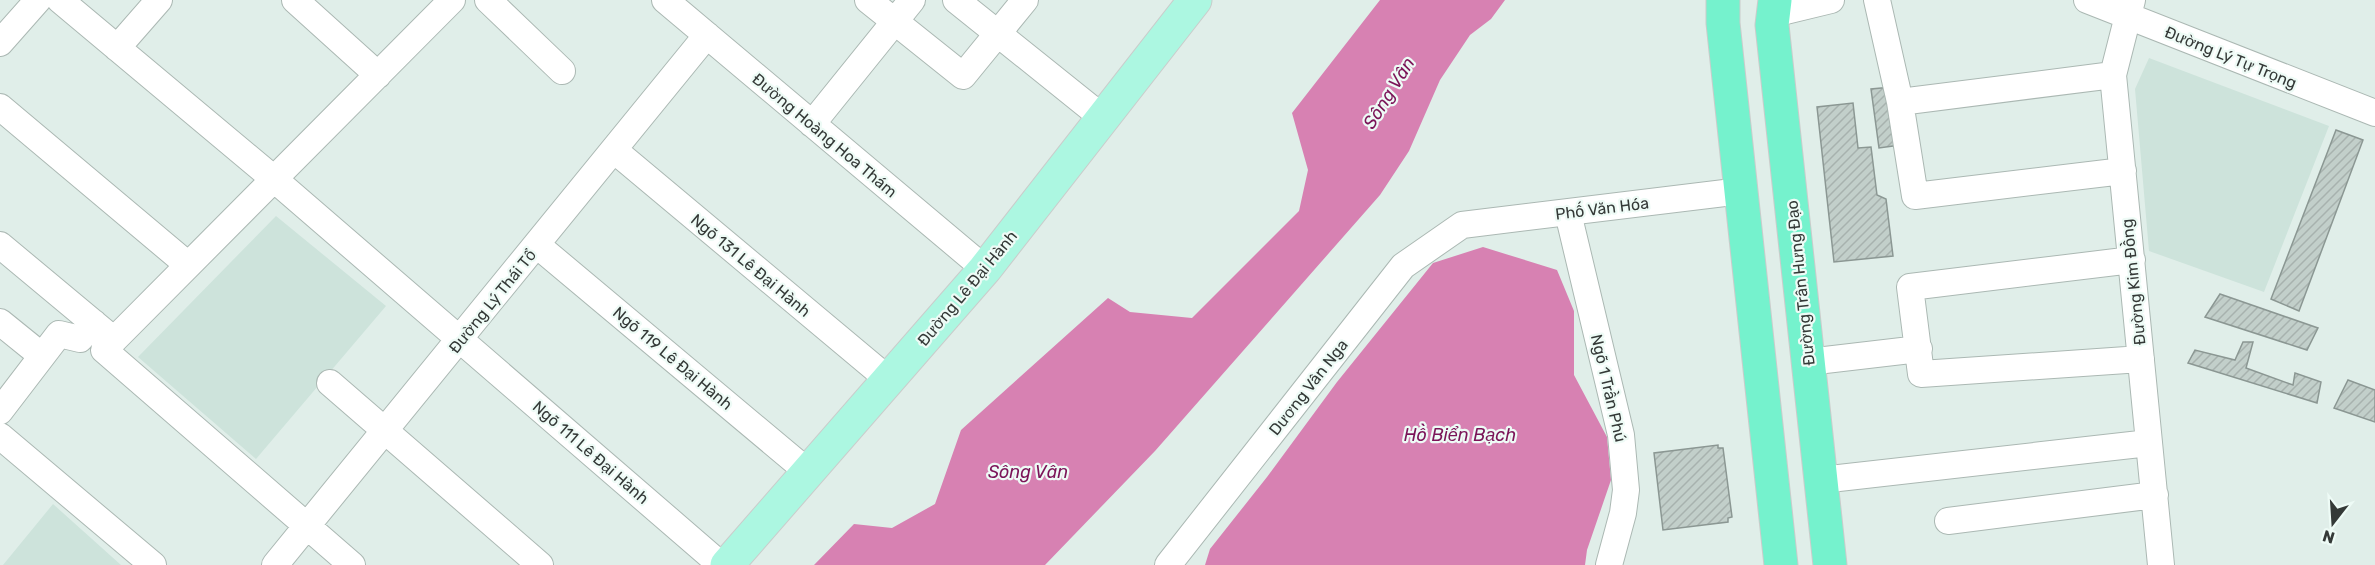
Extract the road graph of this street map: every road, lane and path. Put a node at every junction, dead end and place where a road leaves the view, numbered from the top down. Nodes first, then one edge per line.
1 (38, 0) edge
2 (60, 0) edge
3 (159, 0) edge
4 (295, 0) edge
5 (488, 0) edge
6 (665, 0) edge
7 (868, 0) edge
8 (912, 0) edge
9 (956, 0) edge
10 (1025, 0) edge
11 (1195, 0) edge
12 (1831, 0) edge
13 (1877, 0) edge
14 (2088, 0) edge
15 (450, 1) edge
16 (1774, 7) edge
17 (1722, 8) edge
18 (2129, 8) edge
19 (896, 21) junction
20 (998, 33) junction
21 (707, 35) junction
22 (0, 43) edge
23 (117, 48) junction
24 (562, 71) dead end
25 (378, 75) junction
26 (2113, 75) junction
27 (1900, 102) junction
28 (0, 107) edge
29 (2375, 113) edge
30 (1103, 118) junction
31 (812, 124) junction
32 (614, 150) junction
33 (2123, 171) junction
34 (274, 179) junction
35 (1741, 191) junction
36 (1568, 213) junction
37 (1462, 225) joint
38 (0, 245) edge
39 (537, 245) junction
40 (2132, 260) junction
41 (188, 265) junction
42 (986, 270) junction
43 (0, 322) edge
44 (93, 323) junction
45 (460, 339) junction
46 (114, 340) junction
47 (1919, 349) junction
48 (42, 356) junction
49 (2141, 359) junction
50 (1808, 362) junction
51 (889, 380) junction
52 (330, 383) dead end
53 (0, 411) edge
54 (387, 430) junction
55 (0, 436) edge
56 (2149, 442) junction
57 (808, 472) junction
58 (1821, 480) junction
59 (2154, 495) junction
60 (1948, 521) dead end
61 (306, 525) junction
62 (153, 565) edge
63 (275, 565) edge
64 (352, 565) edge
65 (540, 565) edge
66 (721, 565) edge
67 (727, 565) edge
68 (1168, 565) edge
69 (1609, 565) edge
70 (1781, 565) edge
71 (1830, 565) edge
72 (2161, 565) edge

1 - 22 street
2 - 23 street, Ngõ 111 Lê Đại Hành
3 - 23 street
4 - 25 street
5 - 24 street
6 - 21 street, Đường Hoàng Hoa Thám
7 - 19 street
8 - 19 street
9 - 20 street
10 - 20 street
11 - 30 main road, Đường Lê Đại Hành
12 - 16 street
13 - 27 street
14 - 18 street, Đường Lý Tự Trọng
15 - 25 street
16 - 50 highway, Đường Trân Hưng Đạo
17 - 35 highway
18 - 26 street, Đường Kim Đồng
18 - 29 street, Đường Lý Tự Trọng
19 - 20 street
19 - 31 street
20 - 30 street
21 - 31 street, Đường Hoàng Hoa Thám
21 - 32 street, Đường Lý Thái Tổ
23 - 34 street, Ngõ 111 Lê Đại Hành
25 - 34 street
26 - 27 street
26 - 33 street, Đường Kim Đồng
27 - 33 street
28 - 41 street
30 - 42 main road, Đường Lê Đại Hành
31 - 42 street, Đường Hoàng Hoa Thám
32 - 39 street, Đường Lý Thái Tổ
32 - 51 street, Ngõ 131 Lê Đại Hành
33 - 40 street, Đường Kim Đồng
34 - 41 street
34 - 45 street, Ngõ 111 Lê Đại Hành
35 - 36 street, Phố Văn Hóa
35 - 70 highway
36 - 37 street, Phố Văn Hóa
36 - 69 street, Ngõ 1 Trần Phú
37 - 68 street, Dương Vân Nga
38 - 44 street
39 - 45 street, Đường Lý Thái Tổ
39 - 57 street, Ngõ 119 Lê Đại Hành
40 - 47 street
40 - 49 street, Đường Kim Đồng
41 - 46 street
42 - 51 main road, Đường Lê Đại Hành
43 - 48 street
44 - 46 street
44 - 48 street
45 - 54 street, Đường Lý Thái Tổ
45 - 66 street, Ngõ 111 Lê Đại Hành
46 - 61 street
47 - 49 street
47 - 50 street
48 - 53 street
49 - 56 street, Đường Kim Đồng
50 - 58 highway, Đường Trân Hưng Đạo
51 - 57 main road, Đường Lê Đại Hành
52 - 54 street
54 - 61 street, Đường Lý Thái Tổ
54 - 65 street
55 - 62 street
56 - 58 street
56 - 59 street, Đường Kim Đồng
57 - 67 main road, Đường Lê Đại Hành
58 - 71 highway, Đường Trân Hưng Đạo
59 - 60 street
59 - 72 street, Đường Kim Đồng
61 - 63 street, Đường Lý Thái Tổ
61 - 64 street

